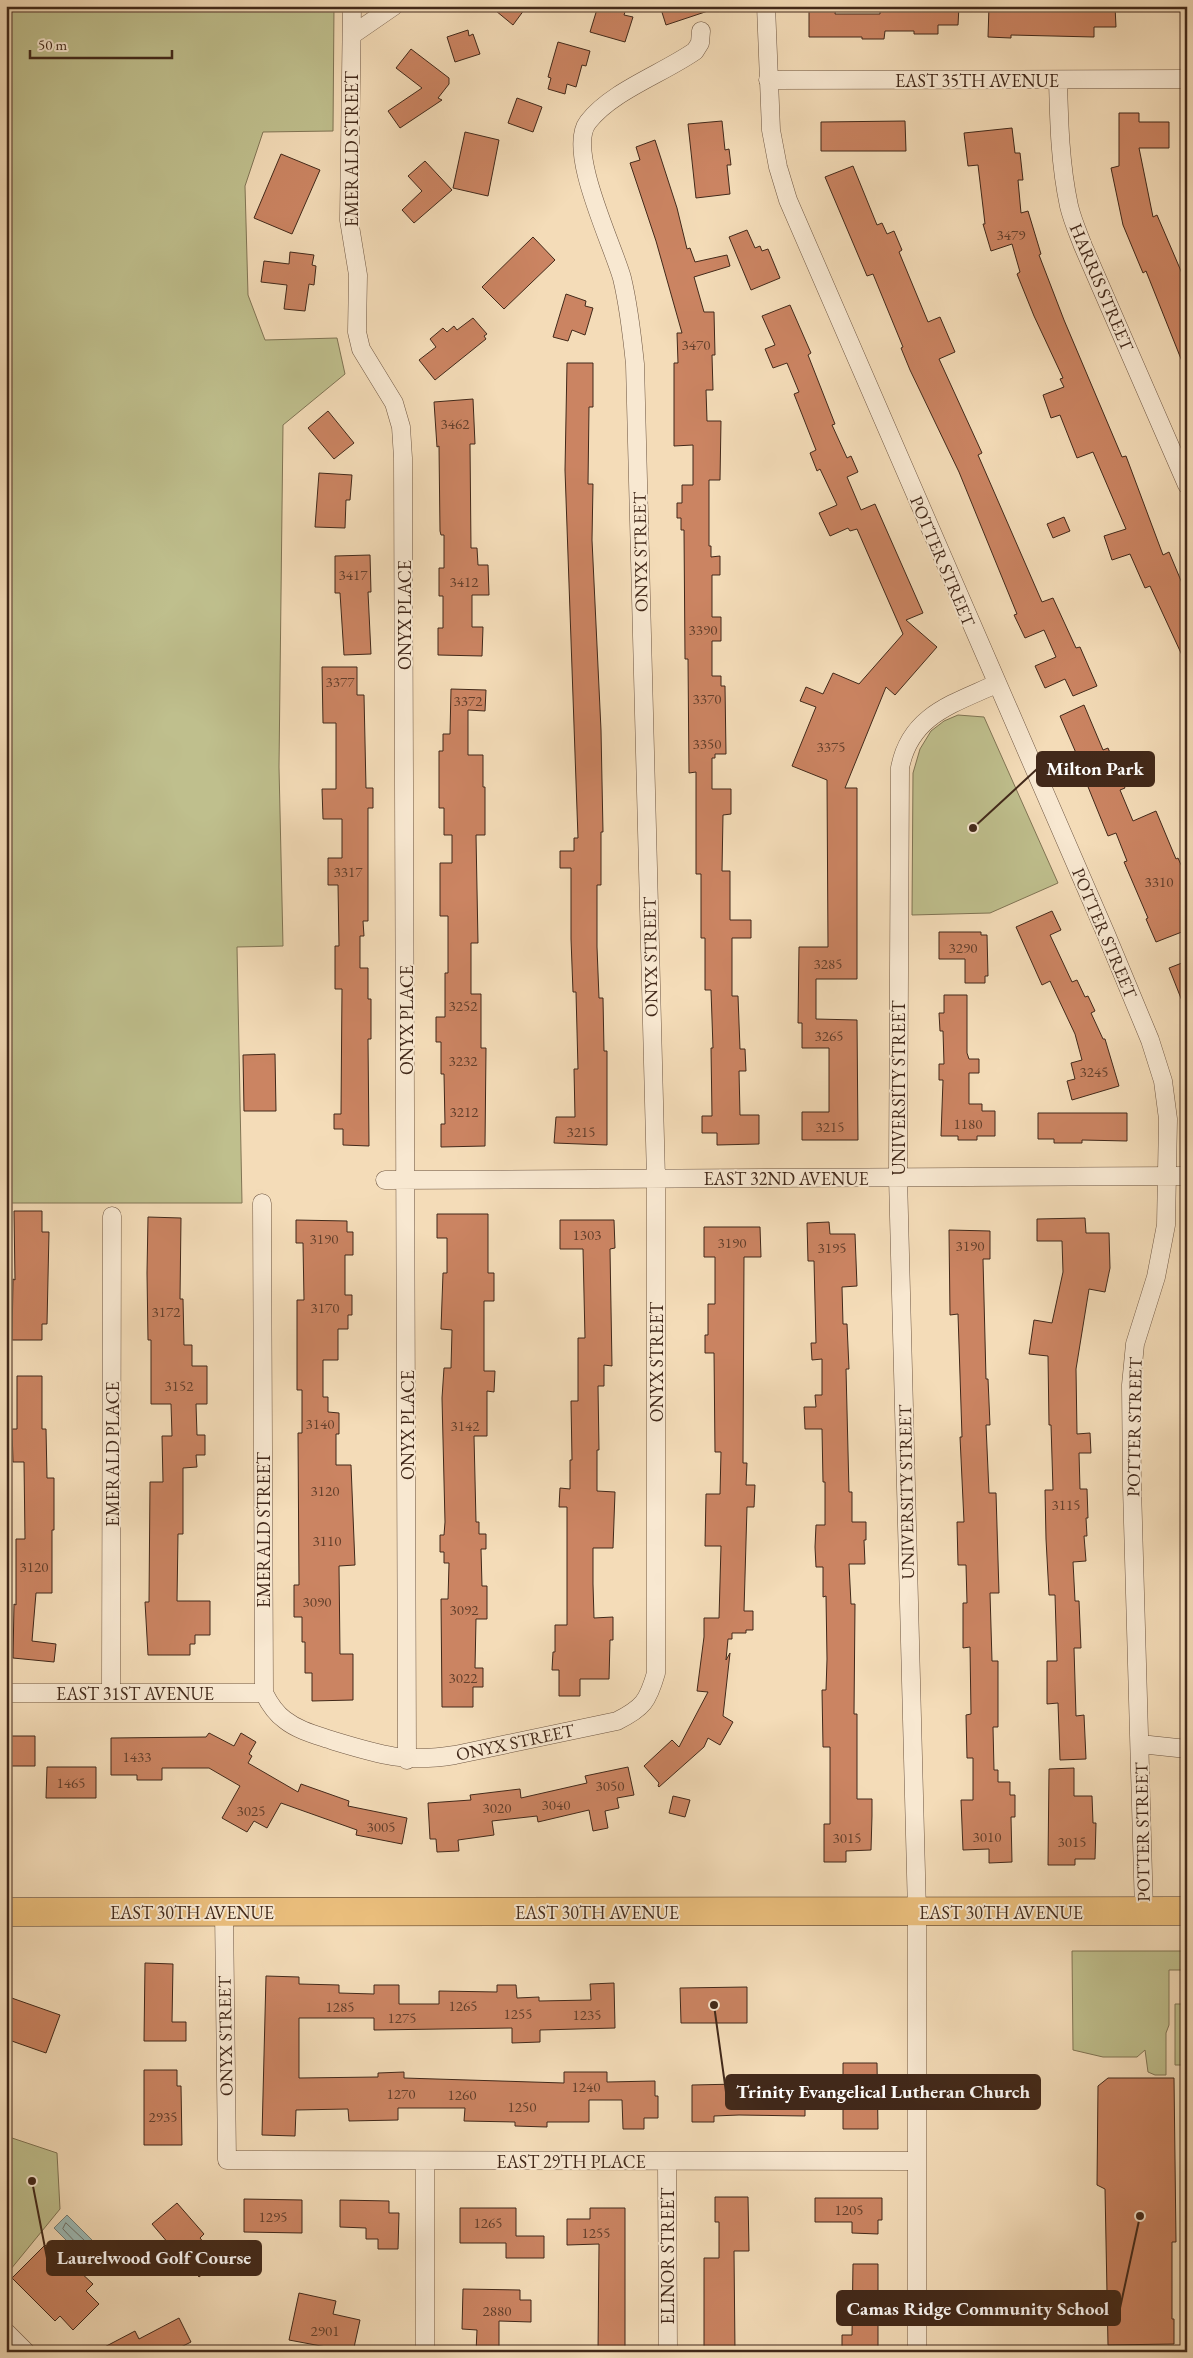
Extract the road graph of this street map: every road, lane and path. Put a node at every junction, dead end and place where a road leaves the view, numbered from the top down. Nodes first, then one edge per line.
1 (352, 6) edge
2 (394, 6) edge
3 (766, 6) edge
4 (701, 31) dead end
5 (352, 35) junction
6 (1187, 79) edge
7 (768, 80) junction
8 (1058, 80) junction
9 (358, 291) joint
10 (1187, 485) edge
11 (996, 684) junction
12 (1168, 1176) junction
13 (1187, 1176) edge
14 (898, 1177) junction
15 (656, 1179) junction
16 (385, 1180) dead end
17 (407, 1180) junction
18 (262, 1203) dead end
19 (112, 1216) dead end
20 (111, 1692) junction
21 (6, 1693) edge
22 (264, 1693) junction
23 (1140, 1744) junction
24 (1187, 1749) edge
25 (407, 1760) junction
26 (224, 1911) junction
27 (1144, 1911) junction
28 (1187, 1911) edge
29 (6, 1912) edge
30 (917, 1912) junction
31 (227, 2160) joint
32 (426, 2161) junction
33 (667, 2161) junction
34 (916, 2161) junction
35 (6, 2332) edge
36 (26, 2352) edge
37 (425, 2352) edge
38 (668, 2352) edge
39 (917, 2352) edge

1 - 5 street, EMERALD STREET
2 - 5 street
3 - 7 street, POTTER STREET
4 - 15 street, ONYX STREET
5 - 9 street, EMERALD STREET
6 - 8 street, EAST 35TH AVENUE
7 - 8 street, EAST 35TH AVENUE
7 - 11 street, POTTER STREET
8 - 10 street, HARRIS STREET
9 - 17 street, ONYX PLACE
11 - 12 street, POTTER STREET
11 - 14 street, UNIVERSITY STREET
12 - 13 street, EAST 32ND AVENUE
12 - 14 street, EAST 32ND AVENUE
12 - 23 street, POTTER STREET
14 - 15 street, EAST 32ND AVENUE
14 - 30 street, UNIVERSITY STREET
15 - 17 street, EAST 32ND AVENUE
15 - 25 street, ONYX STREET
16 - 17 street, EAST 32ND AVENUE
17 - 25 street, ONYX PLACE
18 - 22 street, EMERALD STREET
19 - 20 street, EMERALD PLACE
20 - 21 street, EAST 31ST AVENUE
20 - 22 street, EAST 31ST AVENUE
22 - 25 street
23 - 24 street
23 - 27 street, POTTER STREET
26 - 29 main road, EAST 30TH AVENUE
26 - 30 main road, EAST 30TH AVENUE
26 - 31 street, ONYX STREET
27 - 28 main road, EAST 30TH AVENUE
27 - 30 main road, EAST 30TH AVENUE
30 - 34 street, UNIVERSITY STREET
31 - 32 street, EAST 29TH PLACE
32 - 33 street, EAST 29TH PLACE
32 - 37 street
33 - 34 street, EAST 29TH PLACE
33 - 38 street, ELINOR STREET
34 - 39 street, UNIVERSITY STREET
35 - 36 street

